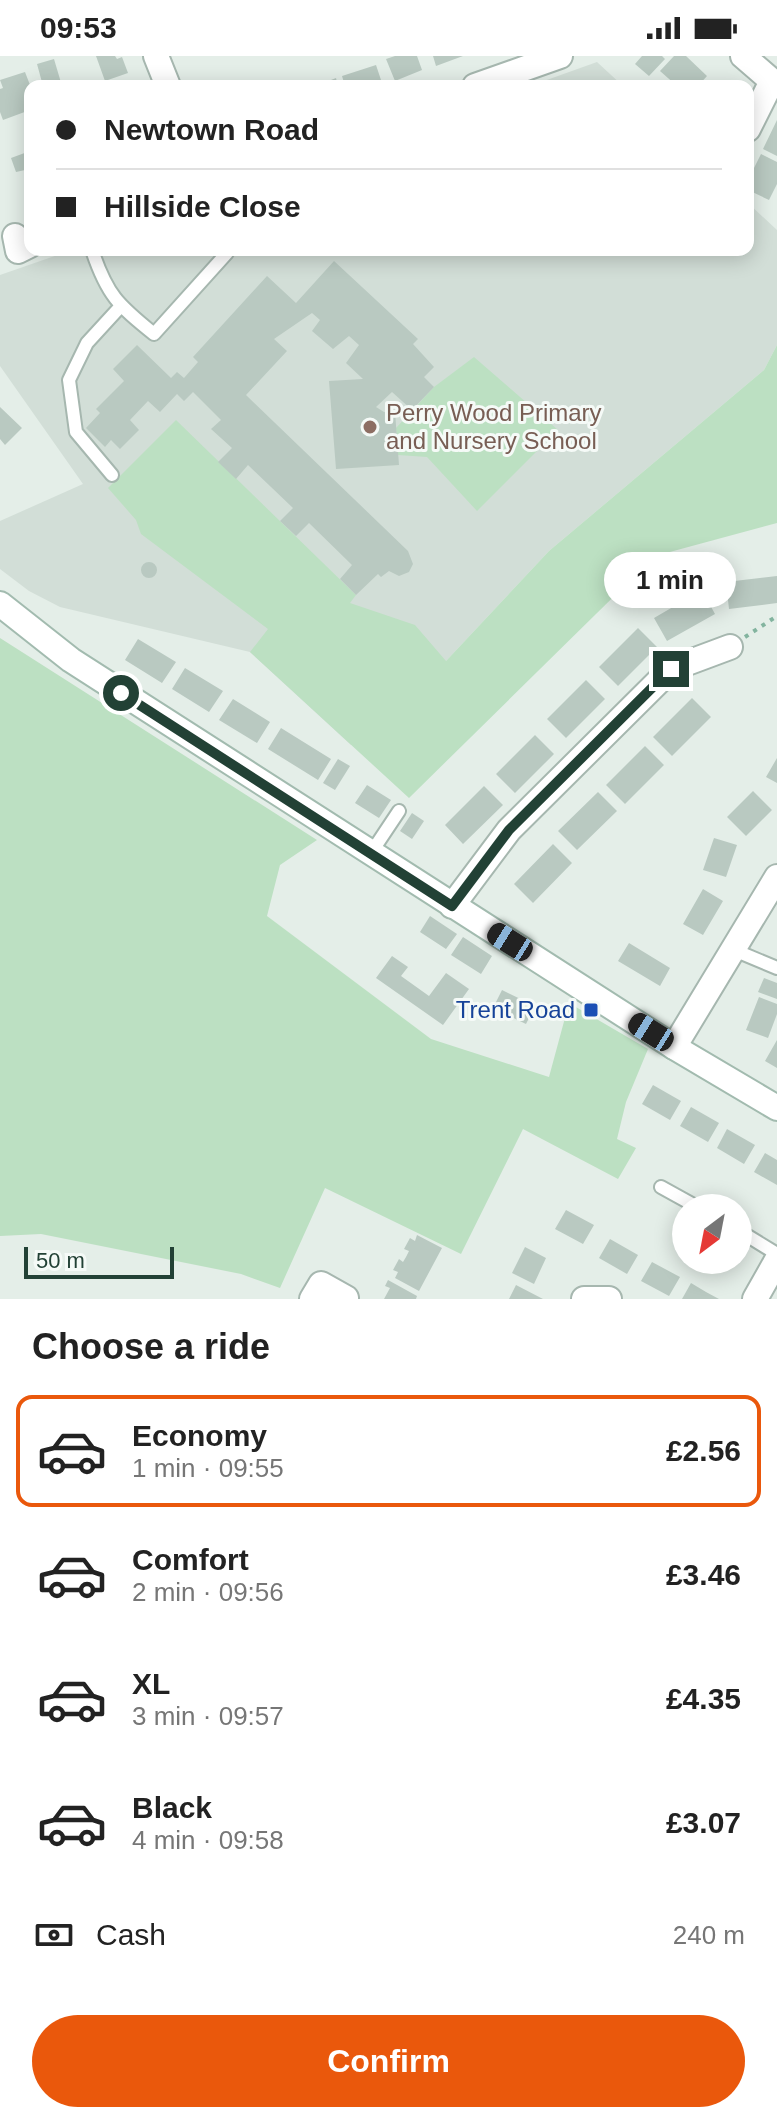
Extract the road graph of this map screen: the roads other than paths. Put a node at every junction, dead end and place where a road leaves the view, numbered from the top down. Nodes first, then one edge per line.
1 (156, 56) edge
2 (560, 56) edge
3 (743, 56) edge
4 (166, 80) edge
5 (492, 80) edge
6 (754, 117) edge
7 (94, 256) edge
8 (224, 256) edge
9 (120, 307) junction
10 (112, 475) dead end
11 (0, 604) edge
12 (730, 647) road end
13 (399, 811) dead end
14 (371, 853) junction
15 (777, 877) edge
16 (452, 906) junction
17 (734, 950) junction
18 (777, 968) edge
19 (674, 1047) junction
20 (777, 1108) edge
21 (661, 1187) dead end
22 (674, 1194) edge
23 (752, 1239) edge
24 (777, 1254) edge
25 (777, 1260) edge
26 (312, 1285) edge
27 (346, 1298) edge
28 (584, 1299) edge
29 (609, 1299) edge
30 (755, 1299) edge

1 - 4 main road
2 - 5 main road
3 - 6 main road
7 - 9 lane
8 - 9 lane
9 - 10 lane
11 - 14 main road
12 - 16 main road
13 - 14 lane
14 - 16 main road
15 - 17 main road
16 - 19 main road
17 - 18 lane
17 - 19 main road
19 - 20 main road
21 - 22 lane
23 - 24 lane
25 - 30 main road
26 - 27 main road
28 - 29 main road

